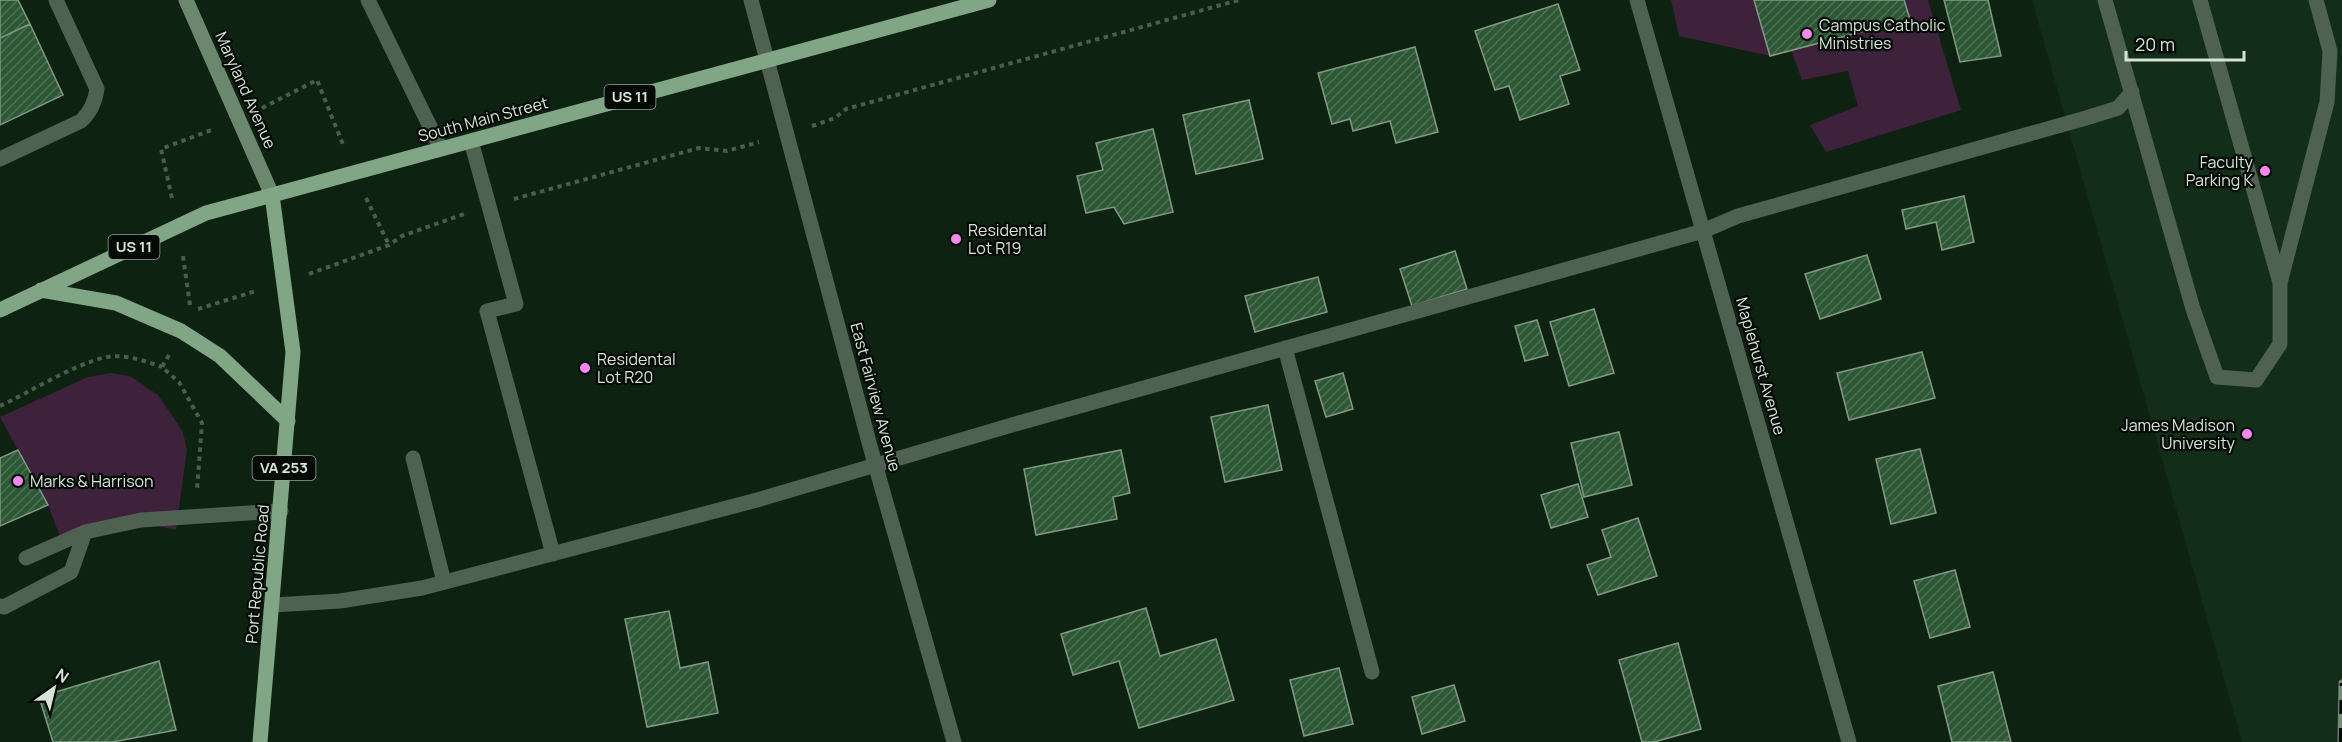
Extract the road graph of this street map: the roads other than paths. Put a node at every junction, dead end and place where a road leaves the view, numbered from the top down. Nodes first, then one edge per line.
1 (56, 0) edge
2 (186, 0) edge
3 (368, 0) edge
4 (752, 0) edge
5 (989, 0) edge
6 (1637, 0) edge
7 (2105, 0) edge
8 (2200, 0) edge
9 (2316, 0) edge
10 (767, 60) junction
11 (2132, 92) junction
12 (471, 141) junction
13 (441, 149) junction
14 (0, 159) edge
15 (272, 195) junction
16 (1703, 231) junction
17 (2280, 283) junction
18 (41, 290) junction
19 (0, 310) edge
20 (1285, 348) junction
21 (288, 421) junction
22 (413, 458) dead end
23 (876, 466) junction
24 (281, 511) junction
25 (85, 532) junction
26 (553, 554) junction
27 (26, 558) dead end
28 (444, 582) junction
29 (273, 605) junction
30 (0, 606) edge
31 (1372, 672) dead end
32 (260, 742) edge
33 (954, 742) edge
34 (1849, 742) edge

1 - 14 street
2 - 15 main road, Maryland Avenue
3 - 13 street
4 - 10 street, East Fairview Avenue
5 - 10 main road, South Main Street / US 11
6 - 16 street, Maplehurst Avenue
7 - 11 street
8 - 17 street
9 - 17 street
10 - 12 main road, South Main Street / US 11
10 - 23 street, East Fairview Avenue
11 - 16 street
11 - 17 street
12 - 13 main road, South Main Street / US 11
12 - 26 street
13 - 15 main road, South Main Street / US 11
15 - 18 main road, South Main Street / US 11
15 - 21 main road, Port Republic Road / VA 253
16 - 20 street
16 - 34 street, Maplehurst Avenue
18 - 19 main road, South Main Street / US 11
18 - 21 main road
20 - 23 street
20 - 31 street
21 - 24 main road, Port Republic Road / VA 253
22 - 28 street
23 - 26 street
23 - 33 street, East Fairview Avenue
24 - 25 street
24 - 29 main road, Port Republic Road / VA 253
25 - 27 street
25 - 30 street
26 - 28 street
28 - 29 street
29 - 32 main road, Port Republic Road / VA 253

